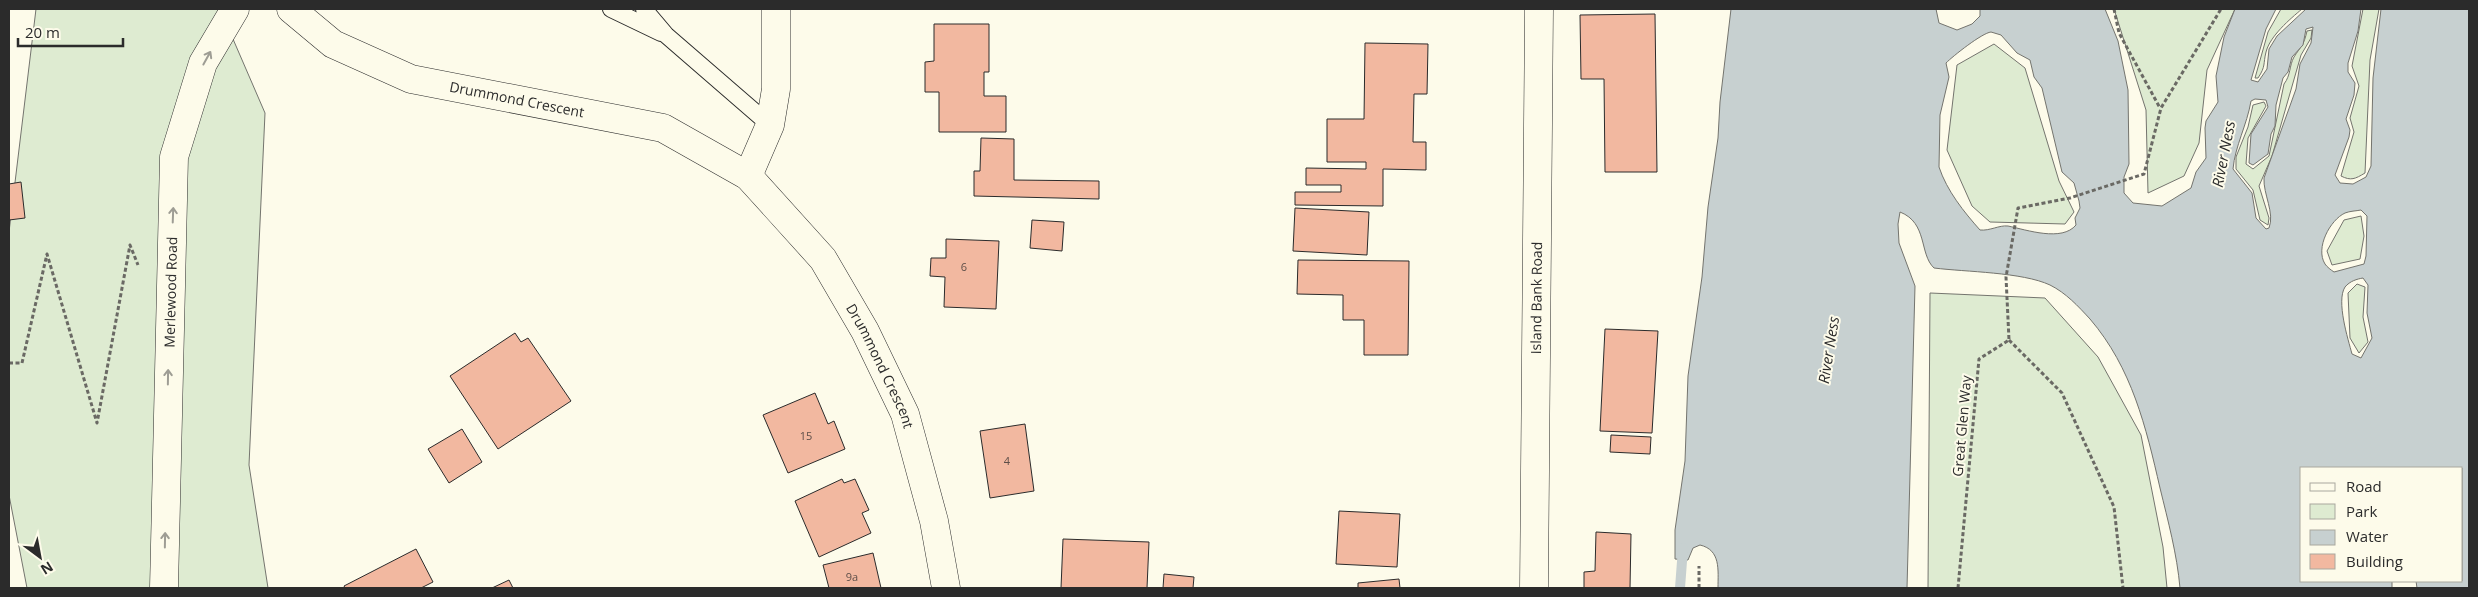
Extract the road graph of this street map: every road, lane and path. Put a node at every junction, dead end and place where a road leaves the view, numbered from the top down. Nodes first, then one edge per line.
1 (235, 9) edge
2 (291, 9) edge
3 (610, 9) edge
4 (644, 9) edge
5 (776, 9) edge
6 (1539, 9) edge
7 (2114, 9) edge
8 (2221, 9) edge
9 (666, 35) junction
10 (2160, 108) junction
11 (770, 125) junction
12 (748, 176) junction
13 (141, 272) dead end
14 (2009, 340) junction
15 (9, 363) edge
16 (1699, 566) dead end
17 (164, 588) edge
18 (946, 588) edge
19 (1534, 588) edge
20 (1699, 588) edge
21 (1958, 588) edge
22 (2124, 588) edge

17 -> 1 street, Merlewood Road
2 - 12 street, Drummond Crescent
3 - 9 lane
4 - 9 lane
5 - 11 street
6 - 19 street, Island Bank Road
7 - 10 path
8 - 10 path
9 - 11 lane
10 - 14 path
11 - 12 street
12 - 18 street, Drummond Crescent
13 - 15 path
14 - 21 path, Great Glen Way
14 - 22 path
16 - 20 path

